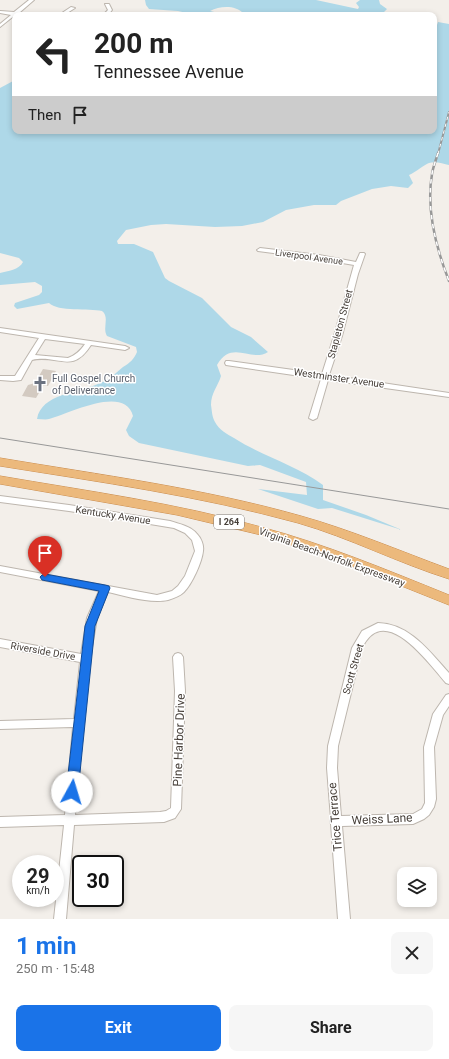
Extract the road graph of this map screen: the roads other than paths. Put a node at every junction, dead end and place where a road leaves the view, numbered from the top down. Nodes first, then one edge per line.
1 (32, 0) edge
2 (107, 5) dead end
3 (73, 8) dead end
4 (0, 12) edge
5 (18, 12) edge
6 (66, 12) edge
7 (108, 12) edge
8 (12, 14) edge
9 (12, 16) edge
10 (0, 26) edge
11 (260, 250) dead end
12 (362, 254) dead end
13 (357, 264) junction
14 (0, 330) edge
15 (44, 336) junction
16 (89, 343) junction
17 (125, 348) dead end
18 (29, 359) junction
19 (229, 363) dead end
20 (325, 376) junction
21 (0, 378) edge
22 (449, 394) edge
23 (312, 418) dead end
24 (0, 462) edge
25 (0, 480) edge
26 (0, 500) edge
27 (0, 569) edge
28 (449, 574) edge
29 (105, 588) junction
30 (449, 600) edge
31 (0, 643) edge
32 (178, 657) dead end
33 (85, 658) junction
34 (449, 680) edge
35 (449, 698) edge
36 (340, 716) joint
37 (79, 723) junction
38 (0, 725) edge
39 (69, 820) junction
40 (336, 821) junction
41 (0, 822) edge
42 (60, 919) edge
43 (344, 919) edge

1 - 5 street
2 - 7 street
3 - 6 street
4 - 8 street
9 - 10 street
11 - 13 street, Liverpool Avenue
12 - 13 street, Stapleton Street
13 - 20 street, Stapleton Street
14 - 15 street
15 - 16 street
15 - 18 street
16 - 17 street
16 - 18 street
18 - 21 street
19 - 20 street, Westminster Avenue
20 - 22 street, Westminster Avenue
20 - 23 street, Stapleton Street
24 - 28 highway, Virginia Beach-Norfolk Expressway / I 264
25 - 30 highway, Virginia Beach-Norfolk Expressway / I 264
26 - 29 street, Kentucky Avenue
27 - 29 street
29 - 33 street
31 - 33 street, Riverside Drive
32 - 39 street, Pine Harbor Drive
33 - 37 street
34 - 36 street, Scott Street
35 - 40 street, Weiss Lane
36 - 40 street, Trice Terrace
37 - 38 street
37 - 39 street
39 - 41 street
39 - 42 street
40 - 43 street, Trice Terrace

